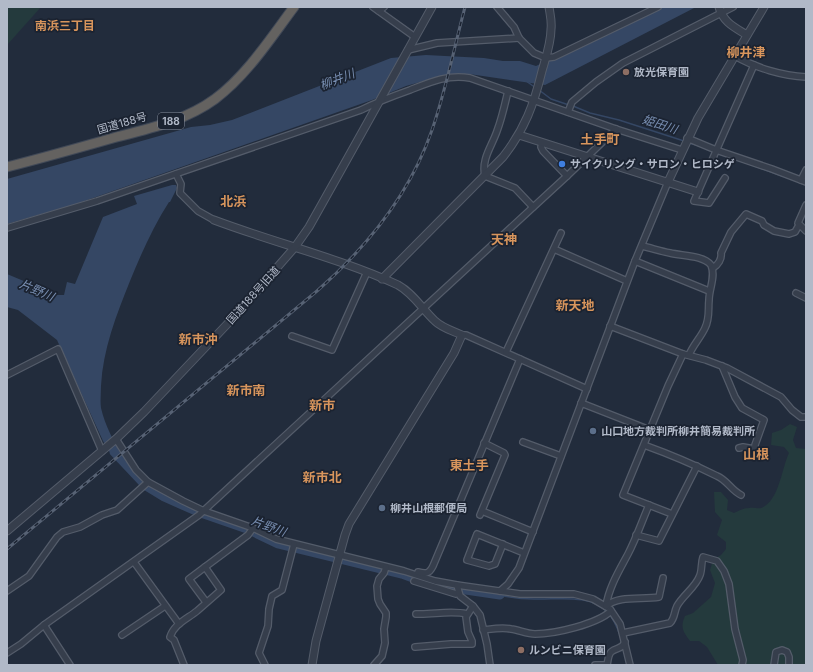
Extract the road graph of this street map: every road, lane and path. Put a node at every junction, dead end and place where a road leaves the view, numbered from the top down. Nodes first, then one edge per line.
1 (294, 7) edge
2 (373, 7) edge
3 (384, 7) edge
4 (432, 7) edge
5 (497, 7) edge
6 (550, 7) edge
7 (658, 7) edge
8 (733, 7) edge
9 (764, 7) edge
10 (720, 10) edge
11 (379, 11) junction
12 (747, 35) junction
13 (415, 37) junction
14 (519, 38) junction
15 (407, 51) junction
16 (735, 56) junction
17 (545, 60) junction
18 (754, 65) junction
19 (806, 77) edge
20 (508, 91) junction
21 (380, 99) junction
22 (535, 100) junction
23 (569, 111) junction
24 (616, 129) junction
25 (519, 135) junction
26 (542, 143) junction
27 (685, 143) junction
28 (716, 150) junction
29 (587, 157) junction
30 (7, 167) edge
31 (806, 170) edge
32 (176, 174) junction
33 (485, 176) junction
34 (567, 176) junction
35 (725, 178) dead end
36 (803, 181) edge
37 (668, 182) junction
38 (698, 192) junction
39 (806, 204) edge
40 (532, 207) junction
41 (214, 220) joint
42 (798, 225) junction
43 (7, 228) edge
44 (806, 231) edge
45 (561, 233) dead end
46 (642, 246) junction
47 (296, 247) junction
48 (554, 250) junction
49 (635, 261) junction
50 (713, 268) junction
51 (367, 272) junction
52 (382, 279) junction
53 (627, 282) junction
54 (709, 290) junction
55 (796, 293) dead end
56 (806, 298) edge
57 (423, 308) junction
58 (610, 326) junction
59 (462, 335) junction
60 (292, 336) dead end
61 (506, 352) junction
62 (686, 354) junction
63 (520, 359) junction
64 (722, 366) junction
65 (7, 375) edge
66 (587, 389) junction
67 (581, 403) junction
68 (806, 417) edge
69 (650, 430) junction
70 (114, 440) junction
71 (523, 442) dead end
72 (484, 443) junction
73 (644, 445) junction
74 (739, 448) dead end
75 (102, 451) junction
76 (561, 456) junction
77 (697, 466) junction
78 (146, 484) junction
79 (741, 495) dead end
80 (649, 505) junction
81 (202, 512) junction
82 (672, 514) junction
83 (252, 530) junction
84 (7, 531) edge
85 (532, 532) junction
86 (636, 535) junction
87 (294, 544) junction
88 (503, 544) junction
89 (524, 553) junction
90 (340, 555) junction
91 (134, 562) junction
92 (205, 567) junction
93 (385, 570) junction
94 (409, 572) junction
95 (663, 578) dead end
96 (414, 581) dead end
97 (457, 589) junction
98 (7, 591) edge
99 (500, 591) junction
100 (206, 602) junction
101 (165, 606) junction
102 (473, 606) junction
103 (606, 606) junction
104 (610, 612) junction
105 (416, 614) dead end
106 (467, 614) junction
107 (179, 624) junction
108 (44, 625) junction
109 (483, 630) junction
110 (623, 633) junction
111 (122, 635) dead end
112 (625, 642) junction
113 (415, 647) dead end
114 (7, 653) edge
115 (70, 665) edge
116 (184, 665) edge
117 (265, 665) edge
118 (312, 665) edge
119 (374, 665) edge
120 (490, 665) edge
121 (595, 665) edge
122 (607, 665) edge
123 (630, 665) edge
124 (742, 665) edge
125 (774, 665) edge
126 (789, 665) edge

1 - 30 highway, 国道188号 / 188
2 - 11 street
3 - 11 street
4 - 13 street, 国道188号旧道
5 - 14 street
6 - 17 street
7 - 17 street
8 - 10 street
9 - 12 street
10 - 12 street
10 - 23 street
11 - 13 street
12 - 16 street
13 - 15 street, 国道188号旧道
14 - 15 street
14 - 17 street
15 - 21 street, 国道188号旧道
16 - 18 street
16 - 27 street
17 - 22 street
18 - 19 street
18 - 28 street
20 - 21 street
20 - 22 street
20 - 33 street
21 - 32 street
21 - 47 street, 国道188号旧道
22 - 23 street
22 - 25 street
23 - 24 street
24 - 27 street
24 - 29 street
25 - 26 street
25 - 33 street
26 - 29 street
26 - 34 street
27 - 28 street
27 - 37 street
28 - 36 street
28 - 38 street
29 - 34 street
29 - 37 street
31 - 36 street
32 - 41 street
32 - 43 street
33 - 40 street
33 - 52 street
34 - 40 street
35 - 38 street
37 - 38 street
37 - 46 street
39 - 42 street
40 - 57 street
41 - 47 street
42 - 44 street
42 - 50 street
45 - 48 street
46 - 49 street
46 - 50 street
47 - 51 street
47 - 70 street, 国道188号旧道
48 - 53 street
48 - 61 street
49 - 53 street
49 - 54 street
50 - 54 street
51 - 52 street
51 - 60 street
52 - 57 street
53 - 58 street
54 - 62 street
55 - 56 street
57 - 59 street
57 - 81 street
58 - 62 street
58 - 66 street
59 - 61 street
59 - 90 street
61 - 63 street
62 - 64 street
62 - 69 street
63 - 66 street
63 - 72 street
64 - 68 street
64 - 74 street
65 - 75 street
66 - 67 street
67 - 69 street
67 - 76 street
69 - 73 street
70 - 75 street, 国道188号旧道
70 - 78 street
71 - 76 street
72 - 85 street
72 - 94 street
73 - 77 street
73 - 80 street
75 - 84 street, 国道188号旧道
76 - 85 street
77 - 79 street
77 - 82 street
78 - 81 street
78 - 98 street
80 - 82 street
80 - 86 street
81 - 83 street
81 - 91 street
82 - 86 street
83 - 87 street
83 - 92 street
85 - 89 street
86 - 103 street
87 - 90 street
87 - 117 street
88 - 88 street
88 - 89 street
89 - 99 street
90 - 93 street
90 - 118 street
91 - 101 street
91 - 108 street
92 - 100 street
92 - 100 street
93 - 94 street
93 - 119 street
94 - 97 street
95 - 103 street
96 - 97 street
97 - 99 street
97 - 102 street
99 - 103 street
100 - 107 street
101 - 107 street
101 - 111 street
102 - 106 street
102 - 109 street
103 - 104 street
104 - 109 street
104 - 110 street
105 - 106 street
106 - 113 street
107 - 116 street
108 - 114 street
108 - 115 street
109 - 120 street
110 - 112 street
110 - 124 street
112 - 122 street
112 - 123 street
121 - 122 street
125 - 126 street

